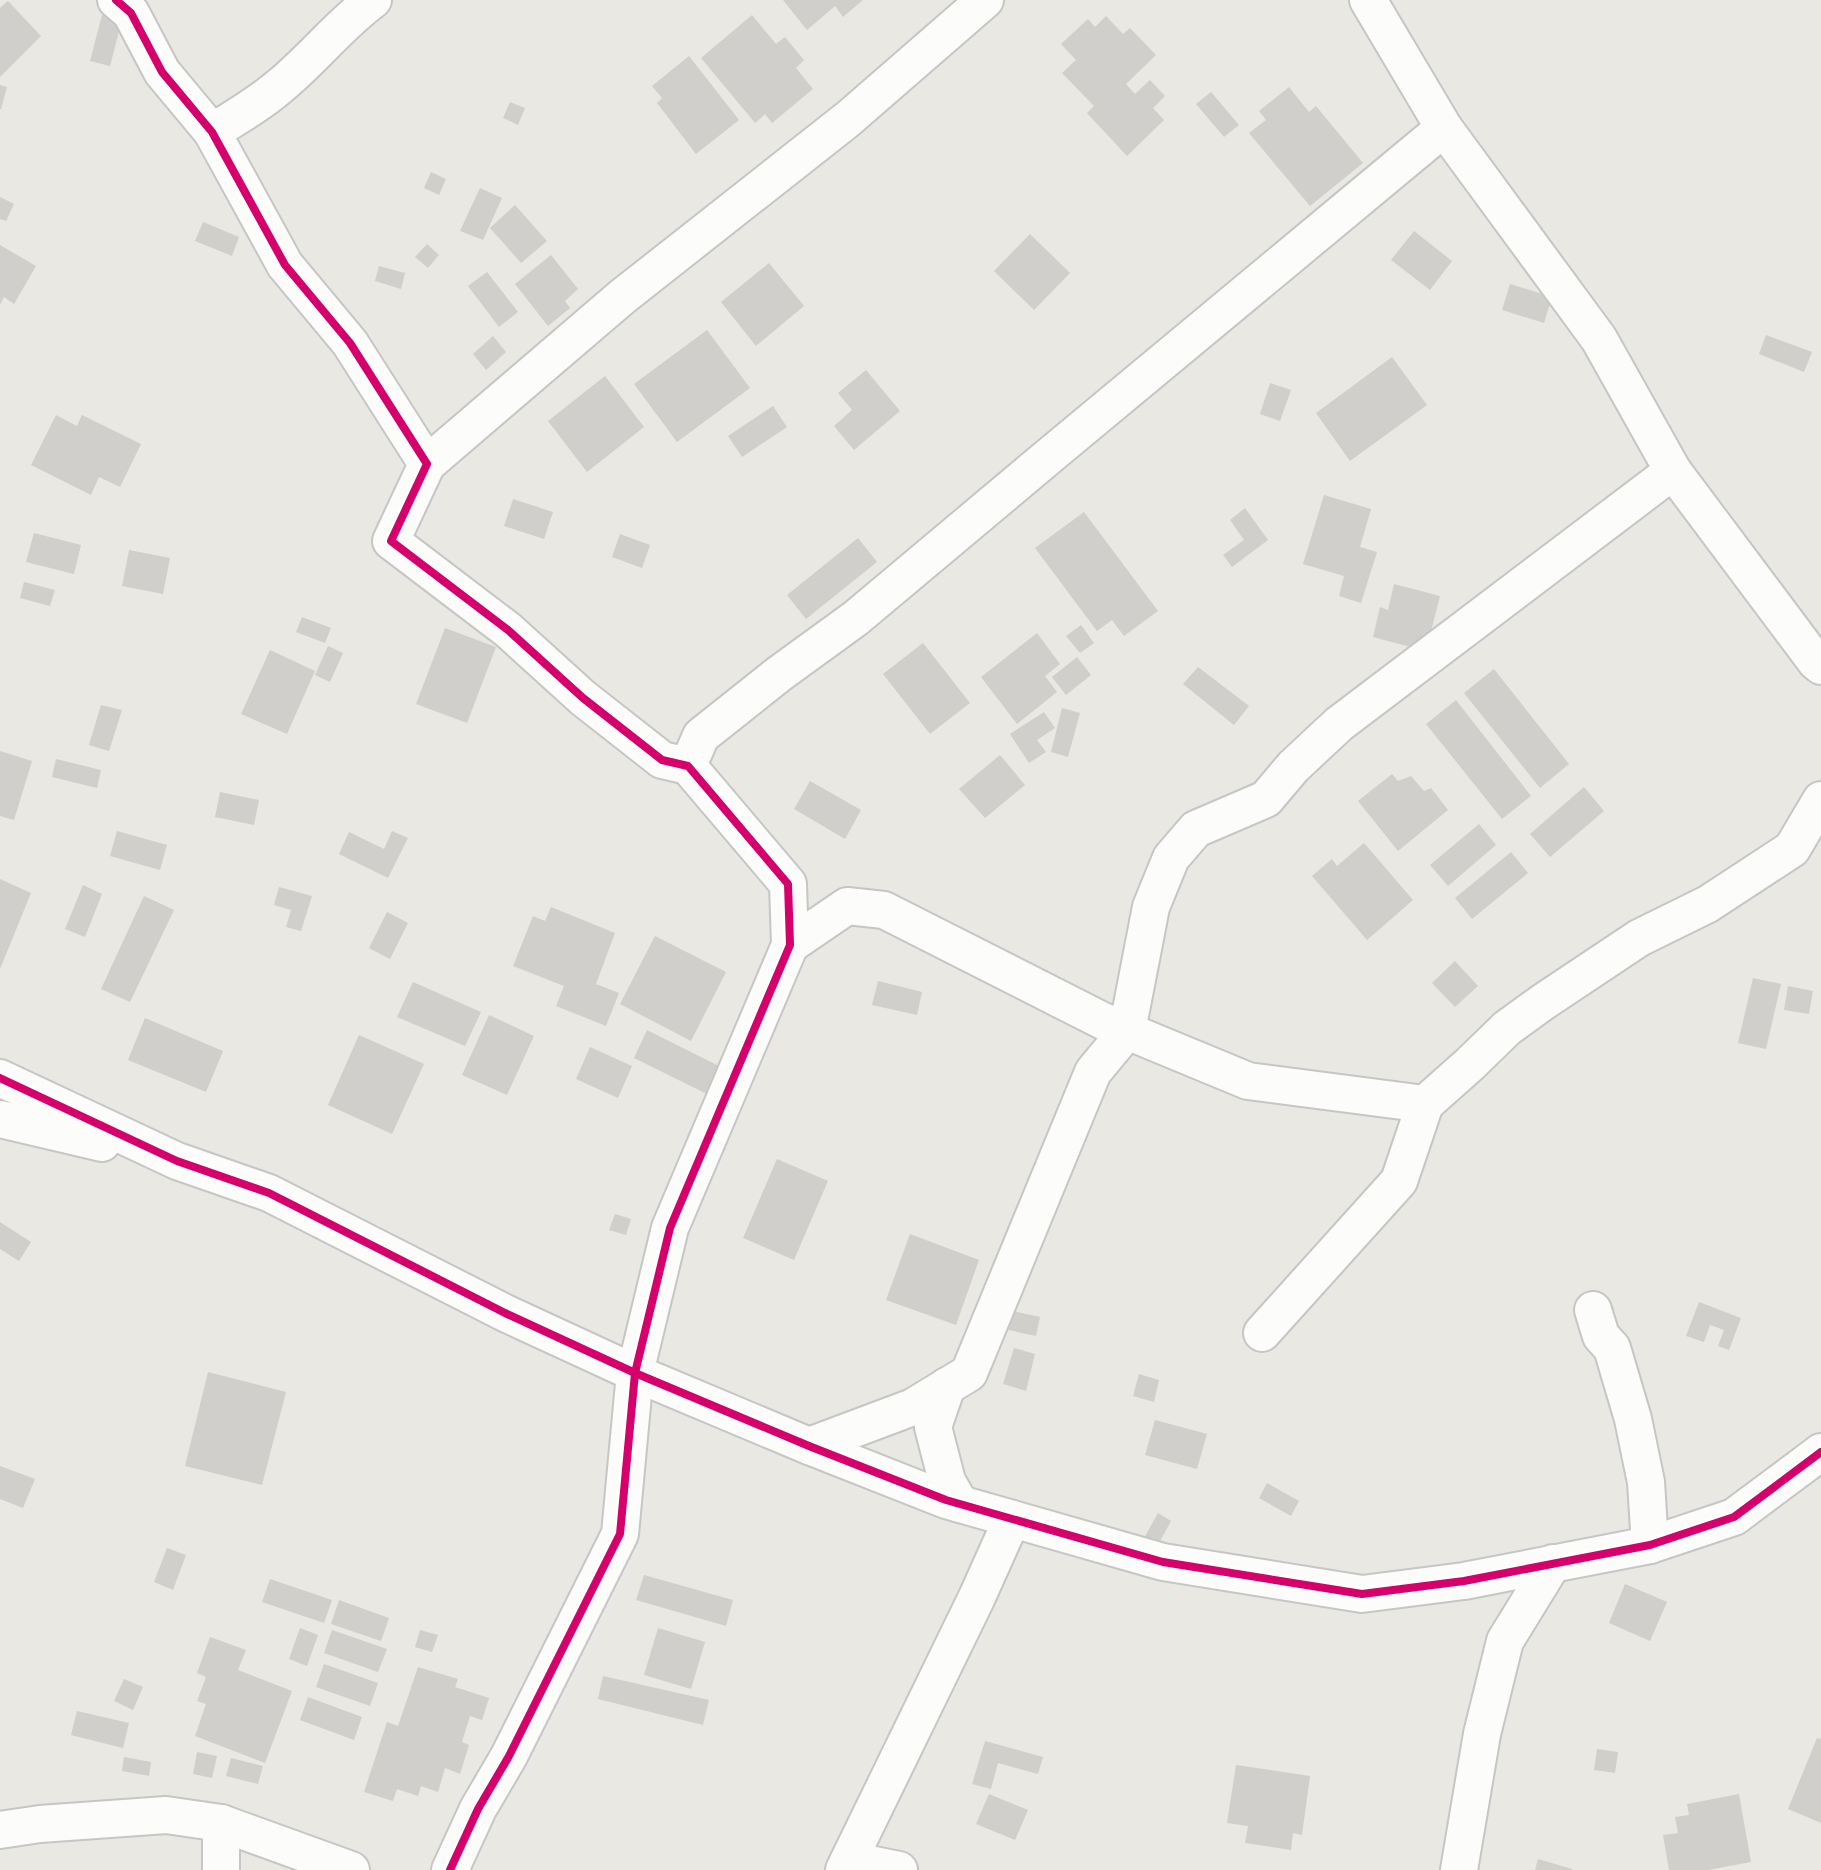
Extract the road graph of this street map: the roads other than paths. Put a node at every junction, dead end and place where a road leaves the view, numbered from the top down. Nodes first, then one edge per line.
1 (116, 0) edge
2 (373, 0) edge
3 (985, 0) edge
4 (1368, 0) edge
5 (1444, 128) junction
6 (212, 132) junction
7 (427, 464) junction
8 (1673, 471) junction
9 (1821, 666) edge
10 (688, 766) junction
11 (1821, 800) edge
12 (790, 945) junction
13 (1127, 1031) junction
14 (0, 1078) edge
15 (1425, 1104) junction
16 (0, 1119) edge
17 (177, 1161) junction
18 (1593, 1310) dead end
19 (1262, 1333) dead end
20 (635, 1373) junction
21 (947, 1386) junction
22 (809, 1446) junction
23 (1821, 1452) edge
24 (960, 1504) junction
25 (1012, 1519) junction
26 (1650, 1545) junction
27 (1553, 1563) junction
28 (221, 1823) junction
29 (0, 1830) edge
30 (846, 1865) edge
31 (221, 1870) edge
32 (351, 1870) edge
33 (450, 1870) edge
34 (899, 1870) edge
35 (1459, 1870) edge

1 - 6 street
2 - 6 street
3 - 7 street
4 - 5 street
5 - 8 street
5 - 10 street
6 - 7 street
7 - 10 street
8 - 9 street
8 - 13 street
10 - 12 street
11 - 15 street
12 - 13 street
12 - 20 street
13 - 15 street
13 - 21 street
14 - 17 street
15 - 19 street
16 - 17 street
17 - 20 street
18 - 26 street
20 - 22 street
20 - 33 street
21 - 22 street
21 - 24 street
22 - 24 street
23 - 26 street
24 - 25 street
25 - 27 street
25 - 30 street
26 - 27 street
27 - 35 street
28 - 29 street
28 - 31 street
28 - 32 street
30 - 34 street

